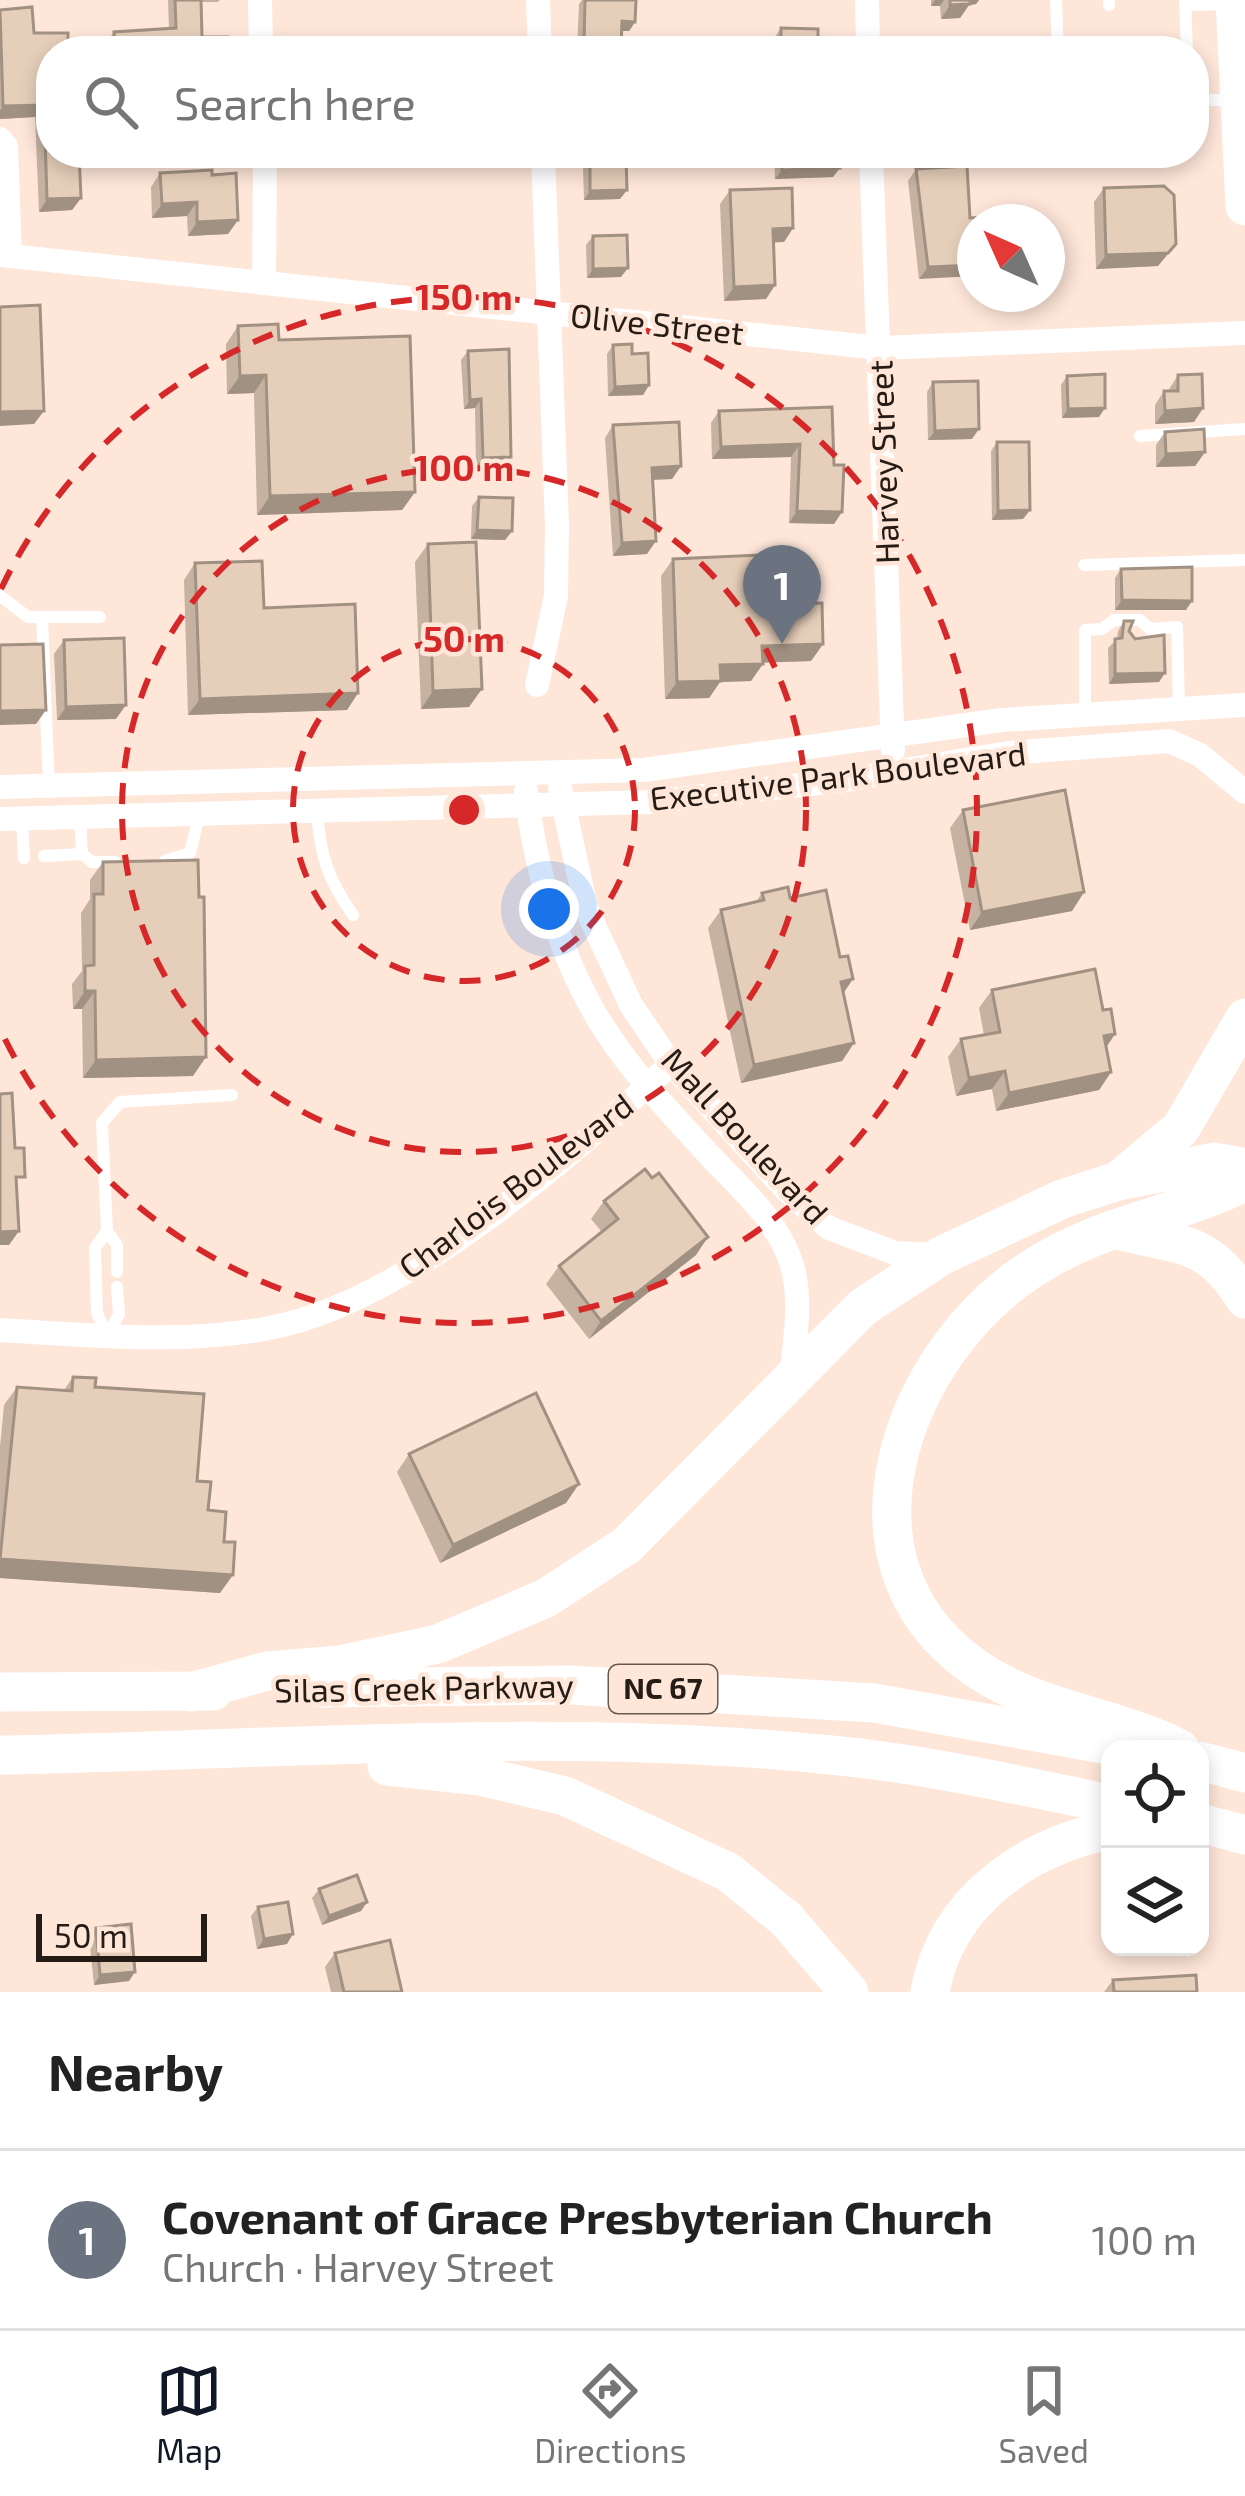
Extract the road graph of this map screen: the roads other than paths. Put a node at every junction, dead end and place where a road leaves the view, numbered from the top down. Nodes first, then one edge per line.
1 (260, 0) edge
2 (538, 0) edge
3 (867, 0) edge
4 (1056, 0) edge
5 (1185, 2) edge
6 (1235, 2) edge
7 (1171, 32) dead end
8 (1186, 32) junction
9 (261, 36) edge
10 (539, 36) edge
11 (868, 36) edge
12 (1057, 36) edge
13 (1186, 36) edge
14 (1209, 100) edge
15 (1240, 100) junction
16 (0, 139) edge
17 (265, 168) edge
18 (545, 168) edge
19 (873, 168) edge
20 (1245, 206) edge
21 (5, 255) edge
22 (264, 283) junction
23 (554, 313) junction
24 (1245, 333) edge
25 (880, 348) junction
26 (1245, 429) edge
27 (1140, 436) dead end
28 (1245, 560) edge
29 (1084, 565) dead end
30 (0, 596) edge
31 (100, 617) dead end
32 (42, 618) junction
33 (1102, 629) junction
34 (1150, 629) junction
35 (1133, 638) edge
36 (1116, 639) edge
37 (537, 685) dead end
38 (1245, 706) edge
39 (1179, 710) junction
40 (1085, 712) junction
41 (891, 737) junction
42 (560, 768) junction
43 (897, 770) junction
44 (524, 771) junction
45 (416, 777) junction
46 (202, 782) junction
47 (49, 786) junction
48 (0, 787) edge
49 (1245, 792) edge
50 (561, 802) junction
51 (528, 804) junction
52 (416, 809) junction
53 (317, 812) junction
54 (199, 816) junction
55 (80, 818) junction
56 (11, 819) edge
57 (82, 854) junction
58 (44, 856) dead end
59 (24, 858) dead end
60 (129, 862) edge
61 (148, 862) edge
62 (353, 915) dead end
63 (602, 946) junction
64 (568, 953) junction
65 (1245, 1018) edge
66 (671, 1064) junction
67 (649, 1085) junction
68 (232, 1095) dead end
69 (1245, 1168) edge
70 (1118, 1180) junction
71 (1245, 1182) edge
72 (1114, 1229) junction
73 (107, 1231) junction
74 (941, 1256) junction
75 (118, 1272) dead end
76 (117, 1287) dead end
77 (1245, 1299) edge
78 (0, 1330) edge
79 (107, 1336) junction
80 (790, 1377) junction
81 (0, 1692) edge
82 (191, 1692) junction
83 (1161, 1740) edge
84 (1101, 1744) edge
85 (102, 1753) junction
86 (0, 1755) edge
87 (1209, 1762) edge
88 (1245, 1773) edge
89 (1101, 1802) edge
90 (1209, 1825) edge
91 (1101, 1832) edge
92 (1245, 1835) edge
93 (849, 1992) edge
94 (931, 1992) edge

1 - 9 street
2 - 10 street
3 - 11 street
4 - 12 lane
5 - 6 lane
5 - 8 lane
6 - 15 main road
7 - 8 lane
8 - 13 lane
14 - 15 lane
15 - 20 main road
16 - 21 street
17 - 22 street
18 - 23 street
19 - 25 street, Harvey Street
21 - 22 street, Olive Street
22 - 23 street, Olive Street
23 - 25 street, Olive Street
23 - 37 street
24 - 25 street, Olive Street
25 - 41 street, Harvey Street
26 - 27 lane
28 - 29 lane
30 - 32 lane
31 - 32 lane
32 - 47 lane
33 - 34 lane
33 - 36 lane
33 - 40 lane
34 - 35 lane
34 - 39 lane
38 - 39 street, Executive Park Boulevard
39 - 40 street, Executive Park Boulevard
40 - 41 street, Executive Park Boulevard
41 - 42 street, Executive Park Boulevard
41 - 43 street, Harvey Street
42 - 44 street, Executive Park Boulevard
42 - 50 street, Mall Boulevard
43 - 49 street, Executive Park Boulevard
43 - 50 street, Executive Park Boulevard
44 - 45 street, Executive Park Boulevard
44 - 51 street, Mall Boulevard
45 - 46 street, Executive Park Boulevard
45 - 52 street
46 - 47 street, Executive Park Boulevard
46 - 54 street
47 - 48 street, Executive Park Boulevard
50 - 51 street, Executive Park Boulevard
50 - 63 street, Mall Boulevard
51 - 52 street, Executive Park Boulevard
51 - 64 street, Mall Boulevard
52 - 53 street, Executive Park Boulevard
53 - 54 street, Executive Park Boulevard
53 - 62 lane
54 - 55 street, Executive Park Boulevard
54 - 61 lane
55 - 56 street, Executive Park Boulevard
55 - 57 lane
56 - 59 lane
57 - 58 lane
57 - 60 lane
63 - 64 street
63 - 66 street, Mall Boulevard
64 - 67 street, Mall Boulevard
65 - 70 main road
66 - 67 street, Charlois Boulevard
66 - 74 street, Mall Boulevard
67 - 79 street, Charlois Boulevard
67 - 80 street, Mall Boulevard
68 - 73 lane
69 - 70 main road
70 - 74 main road
71 - 72 main road
72 - 77 main road
72 - 83 main road
73 - 75 lane
73 - 79 lane
74 - 80 main road
76 - 79 lane
78 - 79 street, Charlois Boulevard
80 - 82 main road
81 - 82 main road, Silas Creek Parkway / NC 67
82 - 84 main road, Silas Creek Parkway / NC 67
85 - 86 main road, Silas Creek Parkway / NC 67
85 - 89 main road, Silas Creek Parkway / NC 67
85 - 93 main road
87 - 88 main road
90 - 92 main road
91 - 94 main road

